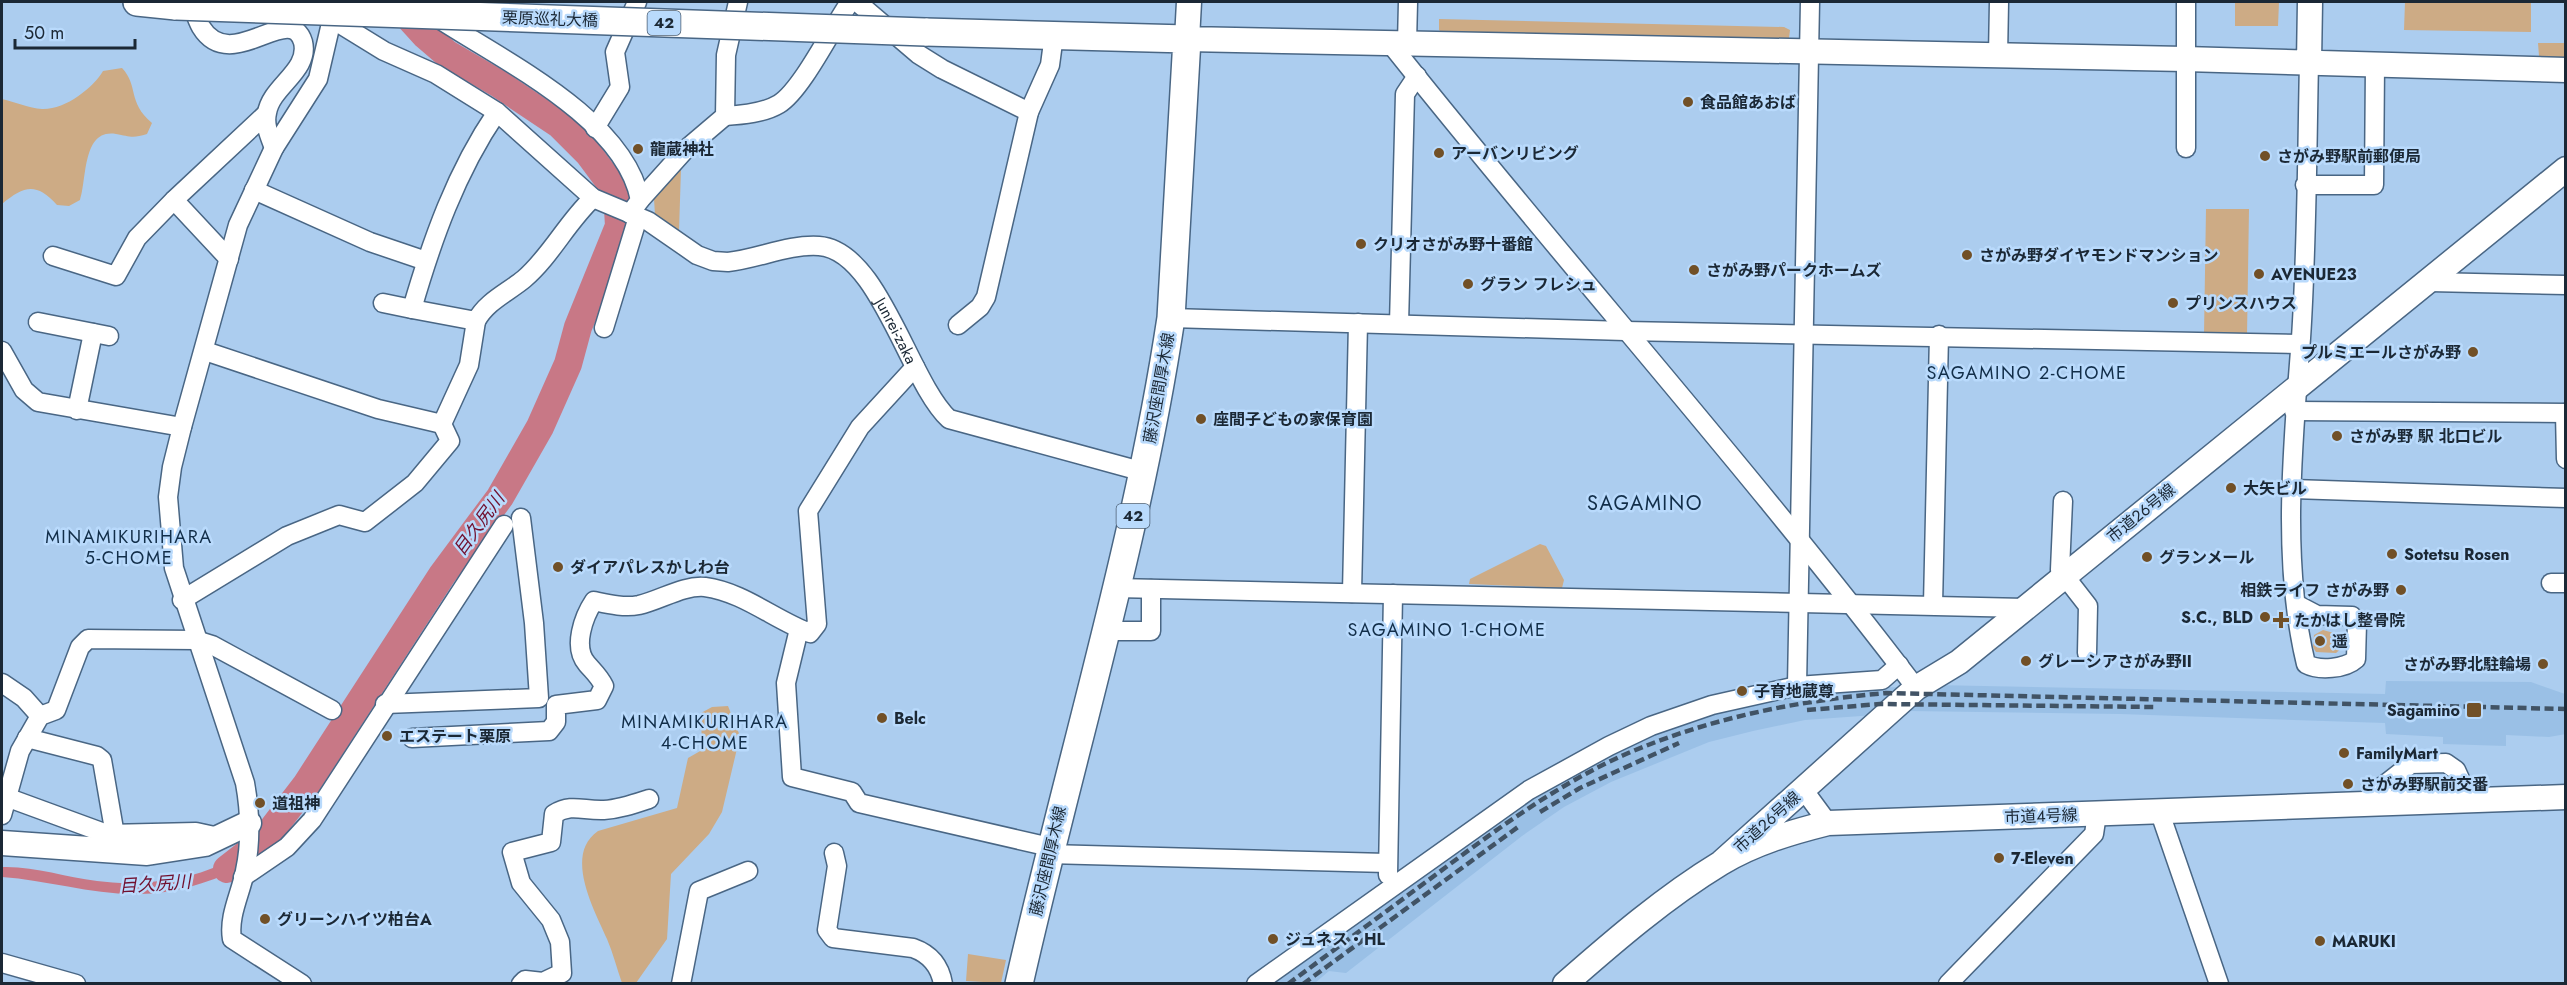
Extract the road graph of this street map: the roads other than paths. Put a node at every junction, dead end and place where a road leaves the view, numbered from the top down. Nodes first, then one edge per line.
1 (136, 2) edge
2 (436, 2) edge
3 (637, 2) edge
4 (738, 2) edge
5 (850, 2) edge
6 (857, 2) edge
7 (1189, 2) edge
8 (1408, 2) edge
9 (1810, 2) edge
10 (1999, 2) edge
11 (2187, 2) edge
12 (2310, 2) edge
13 (184, 4) edge
14 (330, 10) edge
15 (1054, 35) junction
16 (1187, 39) junction
17 (1398, 42) junction
18 (1808, 53) junction
19 (1998, 56) junction
20 (2185, 59) junction
21 (2309, 62) junction
22 (2375, 64) junction
23 (2565, 70) edge
24 (1417, 76) junction
25 (276, 92) junction
26 (497, 112) junction
27 (1029, 112) junction
28 (266, 114) junction
29 (296, 114) junction
30 (725, 116) junction
31 (596, 128) junction
32 (274, 148) junction
33 (2186, 148) dead end
34 (2565, 169) edge
35 (2305, 185) junction
36 (254, 190) junction
37 (174, 200) junction
38 (597, 200) junction
39 (636, 213) junction
40 (53, 256) dead end
41 (229, 259) junction
42 (426, 261) junction
43 (2430, 282) junction
44 (2565, 285) edge
45 (383, 303) dead end
46 (412, 309) junction
47 (1171, 318) junction
48 (476, 321) junction
49 (38, 322) dead end
50 (1358, 323) junction
51 (1399, 324) junction
52 (958, 325) dead end
53 (604, 328) dead end
54 (1626, 331) junction
55 (1802, 332) junction
56 (1940, 335) junction
57 (2300, 344) junction
58 (2, 351) edge
59 (205, 351) junction
60 (915, 367) junction
61 (2295, 400) junction
62 (77, 410) junction
63 (2565, 413) edge
64 (442, 424) junction
65 (182, 427) junction
66 (2565, 459) edge
67 (1144, 472) junction
68 (2293, 489) junction
69 (2565, 498) edge
70 (2063, 501) dead end
71 (521, 518) dead end
72 (504, 525) dead end
73 (1799, 536) junction
74 (2064, 575) junction
75 (1116, 588) junction
76 (1150, 589) junction
77 (1352, 593) junction
78 (1393, 594) junction
79 (183, 600) junction
80 (1798, 602) junction
81 (1851, 603) junction
82 (2296, 604) dead end
83 (1933, 605) junction
84 (2025, 608) junction
85 (799, 629) junction
86 (1105, 631) junction
87 (196, 640) junction
88 (2087, 653) dead end
89 (1899, 665) junction
90 (2, 683) edge
91 (1797, 686) junction
92 (1916, 688) junction
93 (385, 704) junction
94 (332, 710) dead end
95 (39, 716) junction
96 (27, 738) junction
97 (412, 738) dead end
98 (1803, 789) junction
99 (2565, 797) edge
100 (649, 799) dead end
101 (2470, 801) junction
102 (2377, 804) junction
103 (4, 806) edge
104 (2160, 813) junction
105 (2097, 814) junction
106 (1828, 823) junction
107 (249, 826) junction
108 (115, 836) junction
109 (219, 837) junction
110 (2, 843) edge
111 (1049, 850) junction
112 (834, 852) dead end
113 (1722, 862) junction
114 (1388, 863) junction
115 (748, 871) dead end
116 (244, 874) junction
117 (1388, 889) junction
118 (2, 963) edge
119 (294, 982) edge
120 (76, 984) edge
121 (521, 984) edge
122 (681, 984) edge
123 (943, 984) edge
124 (1019, 984) edge
125 (1256, 984) edge
126 (1565, 984) edge
127 (1948, 984) edge
128 (2219, 984) edge

1 - 13 main road, 42
2 - 31 street
3 - 31 street
4 - 30 street
5 - 30 street
6 - 27 street
7 - 16 street
8 - 17 street
9 - 18 street
10 - 19 street
11 - 20 street
12 - 21 street
13 - 15 main road, 栗原巡礼大橋 / 42, bridge
13 - 25 street
14 - 26 street, Junrei-zaka
14 - 29 street
15 - 16 main road, 42
15 - 27 street
16 - 17 street
16 - 47 main road, 藤沢座間厚木線 / 42
17 - 18 street
17 - 24 street
18 - 19 street
18 - 55 street
19 - 20 street
20 - 21 street
20 - 33 street
21 - 22 street
21 - 35 street
22 - 23 street
22 - 35 street
24 - 51 street
24 - 54 street
25 - 28 street
25 - 29 street
26 - 38 street, Junrei-zaka
26 - 42 street
27 - 52 street
28 - 32 street
28 - 37 street
29 - 32 street
30 - 39 street
31 - 39 street
32 - 36 street
34 - 43 street, 市道26号線
35 - 57 street
36 - 41 street
36 - 42 street
37 - 40 street
37 - 41 street
38 - 39 street, Junrei-zaka
38 - 48 street
39 - 53 street
39 - 60 street, Junrei-zaka
41 - 59 street
42 - 46 street
43 - 44 street
43 - 61 street, 市道26号線
45 - 46 street
46 - 48 street
47 - 50 street
47 - 67 main road, 藤沢座間厚木線 / 42
48 - 64 street
49 - 62 street
50 - 51 street
50 - 77 street
51 - 54 street
54 - 55 street
54 - 73 street
55 - 56 street
55 - 73 street
56 - 57 street
56 - 83 street
57 - 61 street
58 - 62 street
59 - 64 street
59 - 65 street
60 - 67 street, Junrei-zaka
60 - 85 street
61 - 63 street
61 - 68 street
61 - 74 street, 市道26号線
62 - 65 street
63 - 66 street
64 - 79 street
65 - 79 street
67 - 75 main road, 藤沢座間厚木線 / 42
68 - 69 street
68 - 82 street
70 - 74 street
71 - 93 street
72 - 93 street
73 - 80 street
73 - 81 street
74 - 84 street, 市道26号線
74 - 88 street
75 - 76 street
75 - 86 main road, 藤沢座間厚木線 / 42
76 - 77 street
76 - 86 street
77 - 78 street
78 - 80 street
78 - 114 street
79 - 87 street
80 - 81 street
80 - 91 street
81 - 83 street
81 - 89 street
83 - 84 street
84 - 92 street, 市道26号線
85 - 97 street
85 - 111 street
86 - 111 main road, 藤沢座間厚木線 / 42
87 - 94 street
87 - 95 street
87 - 107 street
89 - 91 street
89 - 92 street
90 - 95 street
91 - 117 street
92 - 98 street, 市道26号線
93 - 116 street
95 - 96 street
96 - 103 street
96 - 108 street
98 - 106 street
98 - 113 street, 市道26号線
99 - 101 street, 市道4号線
100 - 121 street
101 - 102 street, 市道4号線
101 - 102 street
102 - 104 street, 市道4号線
103 - 108 street
104 - 105 street, 市道4号線
104 - 128 street
105 - 106 street, 市道4号線
105 - 127 street
106 - 113 street, 市道4号線
107 - 109 street
107 - 116 street
108 - 109 street
109 - 110 street
111 - 114 street
111 - 124 main road, 藤沢座間厚木線 / 42
112 - 123 street
113 - 126 street, 市道4号線
114 - 117 street
115 - 122 street
116 - 119 street
117 - 125 street
118 - 120 street

